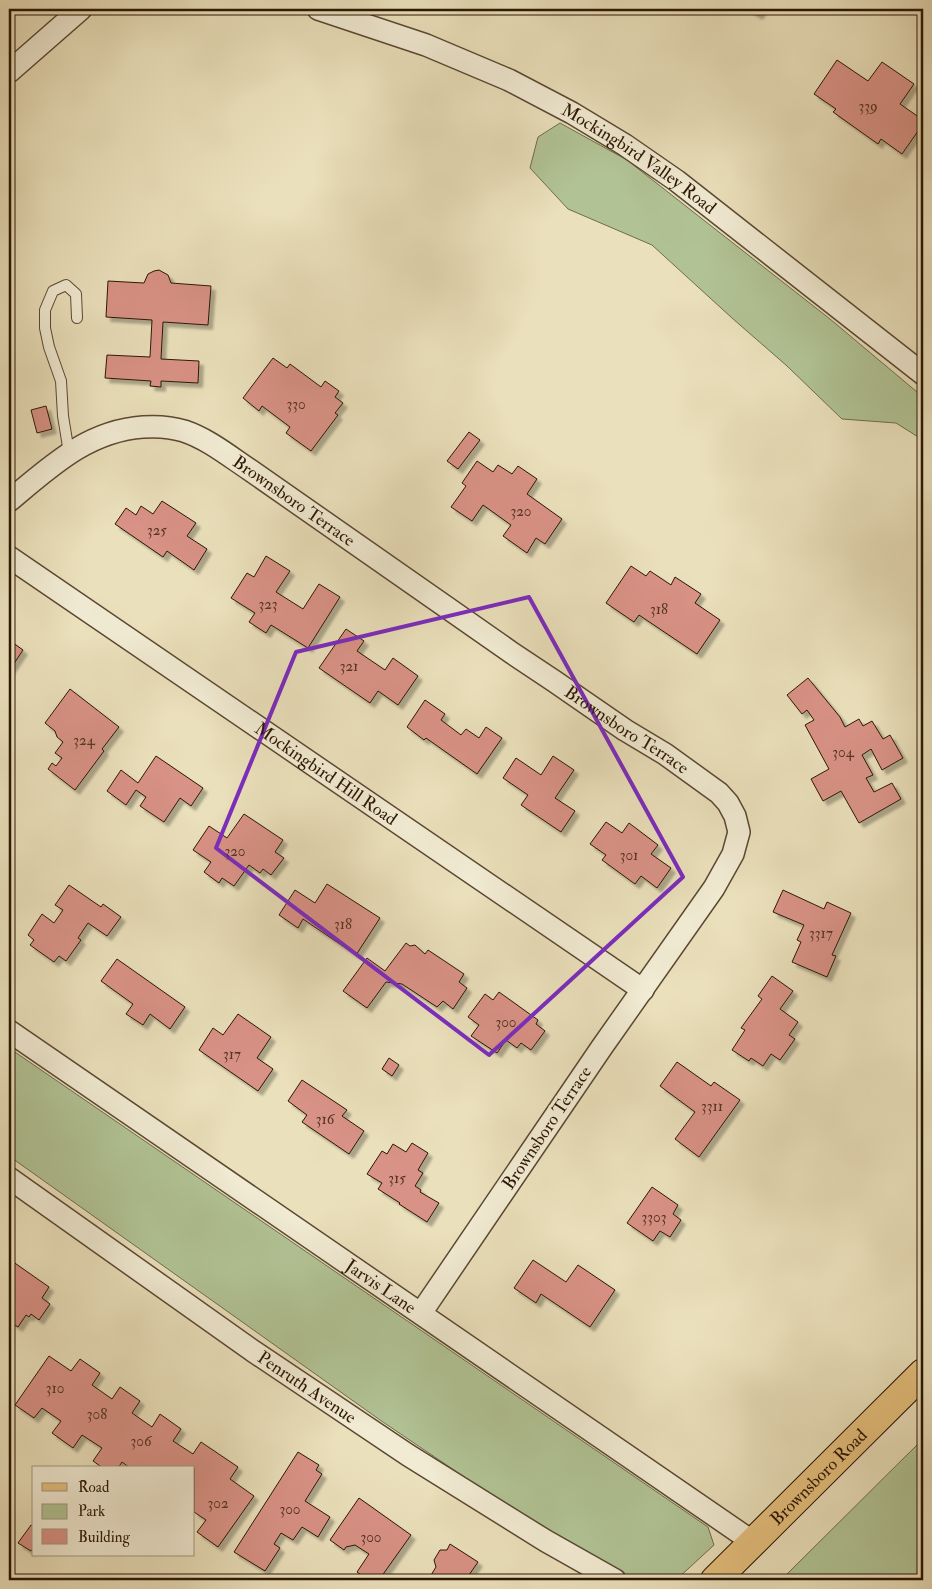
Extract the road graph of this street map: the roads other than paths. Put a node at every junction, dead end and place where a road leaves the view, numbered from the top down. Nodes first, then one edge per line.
1 (81, 9) edge
2 (318, 9) edge
3 (9, 72) edge
4 (77, 318) dead end
5 (923, 374) edge
6 (69, 454) junction
7 (9, 501) edge
8 (9, 557) edge
9 (643, 990) junction
10 (9, 1031) edge
11 (9, 1178) edge
12 (420, 1314) junction
13 (923, 1373) edge
14 (754, 1542) junction
15 (615, 1580) edge
16 (714, 1580) edge

1 - 3 street
2 - 5 street, Mockingbird Valley Road
4 - 6 lane
6 - 7 street, Brownsboro Terrace
6 - 9 street, Brownsboro Terrace
8 - 9 street, Mockingbird Hill Road
9 - 12 street, Brownsboro Terrace
10 - 12 street, Jarvis Lane
11 - 15 street, Penruth Avenue
12 - 14 street, Jarvis Lane
13 - 14 main road, Brownsboro Road
14 - 16 main road, Brownsboro Road

